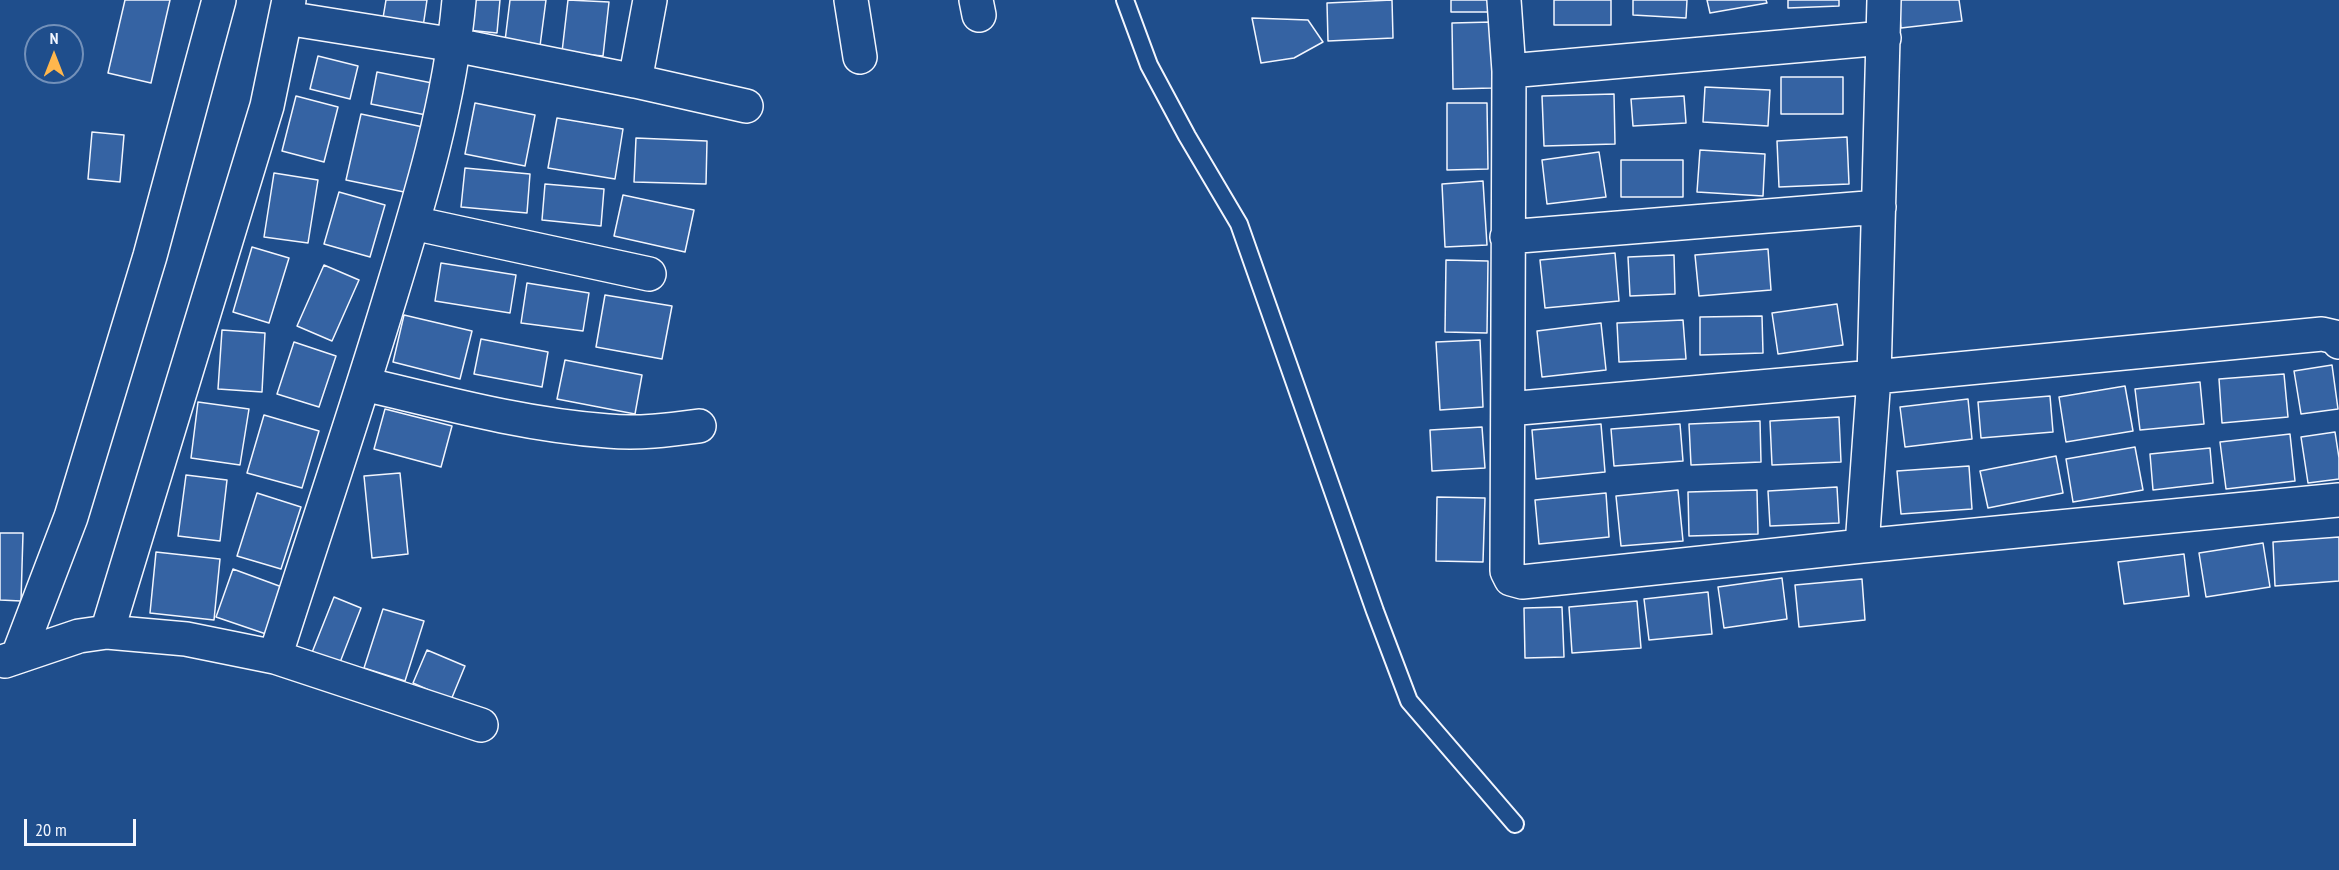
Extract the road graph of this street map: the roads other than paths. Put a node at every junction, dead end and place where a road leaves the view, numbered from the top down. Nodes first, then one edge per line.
1 (219, 0) edge
2 (459, 0) edge
3 (650, 0) edge
4 (851, 0) edge
5 (1125, 0) edge
6 (1504, 0) edge
7 (1884, 0) edge
8 (288, 9) edge
9 (1884, 38) junction
10 (455, 45) junction
11 (860, 57) dead end
12 (1509, 71) junction
13 (635, 81) junction
14 (746, 106) dead end
15 (1879, 207) junction
16 (413, 223) junction
17 (1507, 237) junction
18 (649, 274) dead end
19 (2339, 342) edge
20 (1874, 377) junction
21 (364, 384) junction
22 (1508, 409) junction
23 (699, 426) dead end
24 (2339, 500) edge
25 (1862, 546) junction
26 (107, 632) junction
27 (275, 657) junction
28 (9, 659) edge
29 (481, 725) dead end
30 (1515, 824) dead end

1 - 28 street
2 - 10 street
3 - 13 street
4 - 11 street
5 - 30 lane
6 - 12 street
7 - 9 street
8 - 10 street
8 - 26 street
9 - 12 street
9 - 15 street
10 - 13 street
10 - 16 street
12 - 17 street
13 - 14 street
15 - 17 street
15 - 20 street
16 - 18 street
16 - 21 street
17 - 22 street
19 - 20 street
20 - 22 street
20 - 25 street
21 - 23 street
21 - 27 street
22 - 25 street
24 - 25 street
26 - 27 street
26 - 28 street
27 - 29 street

